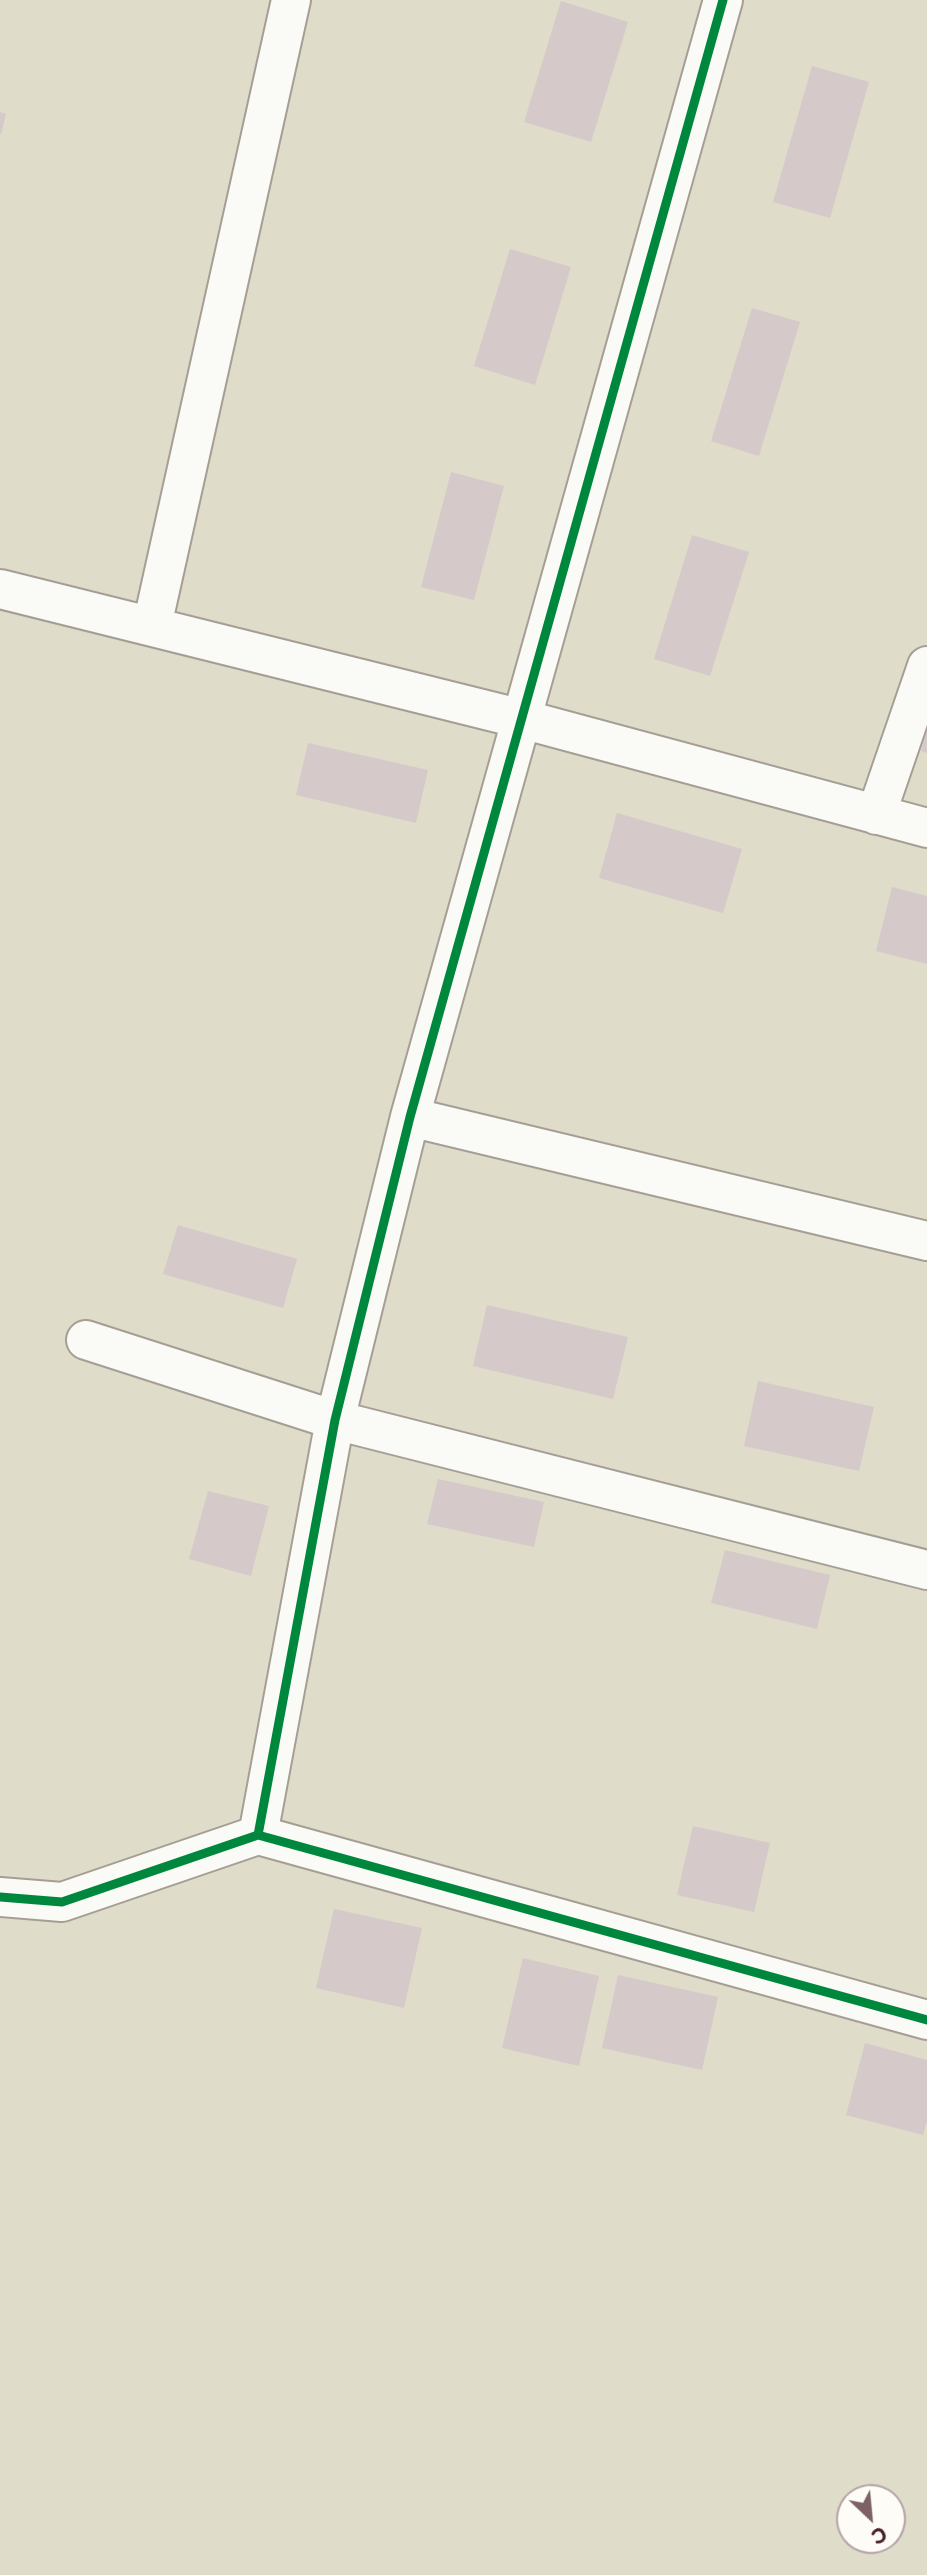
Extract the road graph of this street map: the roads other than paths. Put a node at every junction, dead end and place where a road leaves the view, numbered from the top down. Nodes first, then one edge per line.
1 (290, 0) edge
2 (723, 0) edge
3 (0, 589) edge
4 (152, 626) junction
5 (927, 667) edge
6 (522, 719) junction
7 (876, 815) junction
8 (927, 828) edge
9 (410, 1117) junction
10 (927, 1241) edge
11 (86, 1340) dead end
12 (335, 1420) junction
13 (927, 1570) edge
14 (258, 1835) junction
15 (0, 1897) edge
16 (927, 2020) edge

1 - 4 street
2 - 6 street
3 - 4 street
4 - 6 street
5 - 7 street
6 - 7 street
6 - 9 street
7 - 8 street
9 - 10 street
9 - 12 street
11 - 12 street
12 - 13 street
12 - 14 street
14 - 15 street
14 - 16 street

